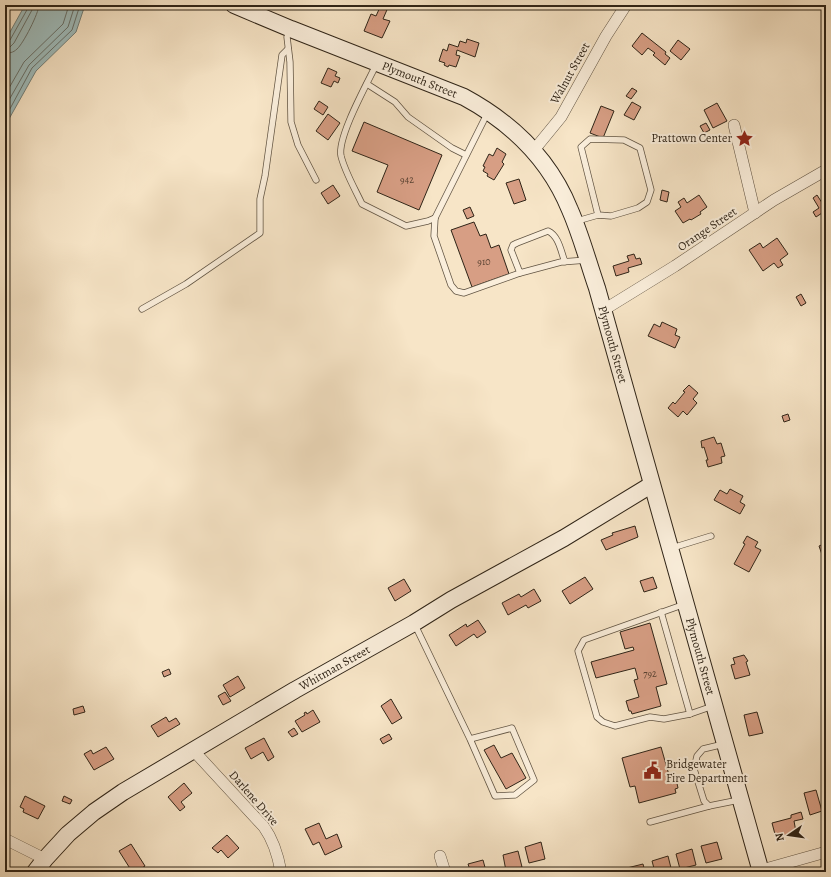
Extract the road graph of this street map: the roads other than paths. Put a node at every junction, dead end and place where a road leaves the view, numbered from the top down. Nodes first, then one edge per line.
1 (234, 5) edge
2 (626, 5) edge
3 (291, 29) junction
4 (288, 50) junction
5 (377, 62) junction
6 (367, 84) junction
7 (488, 110) junction
8 (734, 125) dead end
9 (534, 150) junction
10 (466, 155) junction
11 (826, 170) edge
12 (316, 180) dead end
13 (755, 213) junction
14 (598, 215) junction
15 (435, 218) junction
16 (574, 222) junction
17 (587, 260) junction
18 (565, 262) junction
19 (520, 274) junction
20 (142, 309) dead end
21 (602, 311) junction
22 (651, 485) junction
23 (711, 536) dead end
24 (669, 549) junction
25 (685, 604) junction
26 (661, 612) junction
27 (414, 623) junction
28 (714, 705) junction
29 (690, 714) junction
30 (470, 739) junction
31 (725, 744) junction
32 (193, 750) junction
33 (741, 800) junction
34 (709, 806) junction
35 (650, 822) dead end
36 (5, 839) edge
37 (826, 852) edge
38 (440, 856) dead end
39 (45, 859) junction
40 (35, 872) edge
41 (281, 872) edge
42 (445, 872) edge
43 (759, 872) edge

1 - 3 main road, Plymouth Street
2 - 9 street, Walnut Street
3 - 4 lane
3 - 5 main road, Plymouth Street
4 - 12 lane
4 - 20 lane
5 - 6 lane
5 - 7 main road, Plymouth Street
6 - 10 lane
6 - 15 lane
7 - 9 main road, Plymouth Street
7 - 10 lane
8 - 13 street
9 - 16 main road, Plymouth Street
10 - 15 lane
11 - 13 street, Orange Street
13 - 21 street, Orange Street
14 - 14 lane
14 - 16 lane
15 - 19 lane
16 - 17 main road, Plymouth Street
17 - 18 lane
17 - 21 main road, Plymouth Street
18 - 19 lane
18 - 19 lane
21 - 22 main road, Plymouth Street
22 - 24 main road, Plymouth Street
22 - 27 main road, Whitman Street
23 - 24 lane
24 - 25 main road, Plymouth Street
25 - 26 lane
25 - 28 main road, Plymouth Street
26 - 29 lane
26 - 29 lane
27 - 30 lane
27 - 32 main road, Whitman Street
28 - 29 lane
28 - 31 main road, Plymouth Street
30 - 30 lane
31 - 33 main road, Plymouth Street
31 - 34 lane
32 - 39 main road, Whitman Street
32 - 41 street, Darlene Drive
33 - 34 lane
33 - 43 main road, Plymouth Street
34 - 35 lane
36 - 39 street
37 - 43 street
38 - 42 street
39 - 40 main road, Whitman Street

